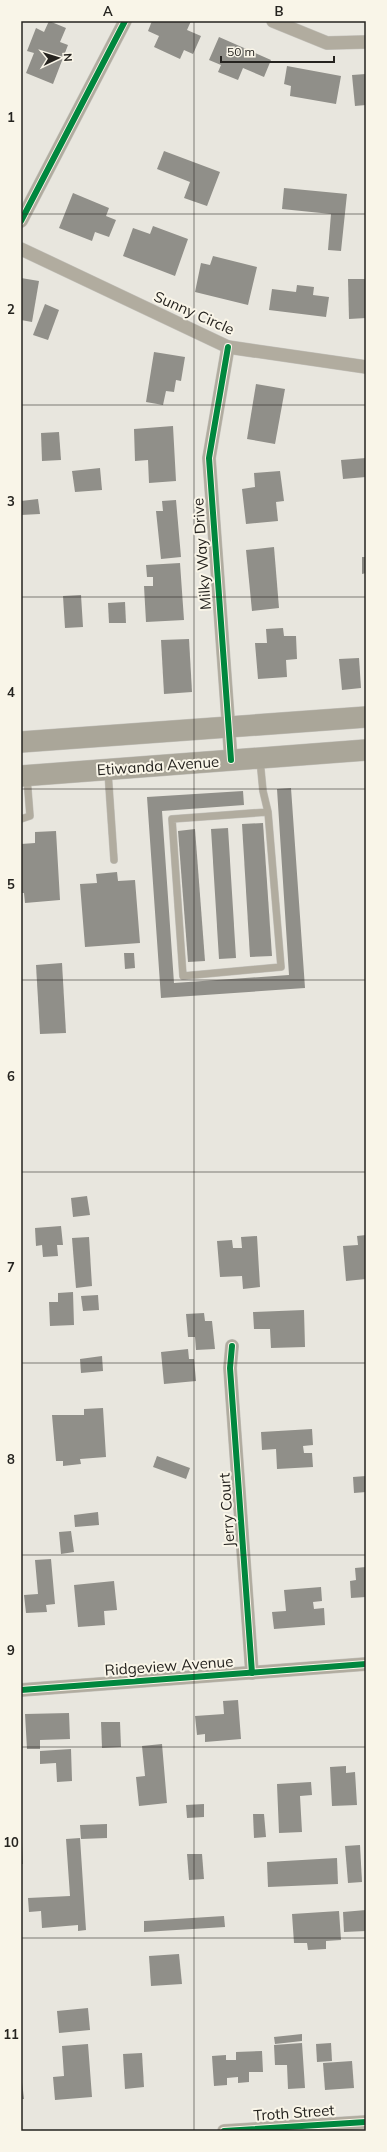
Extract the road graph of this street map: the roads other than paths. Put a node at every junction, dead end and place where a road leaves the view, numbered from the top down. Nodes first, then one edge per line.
1 (125, 21) edge
2 (273, 21) edge
3 (366, 42) edge
4 (21, 221) edge
5 (21, 249) edge
6 (228, 347) junction
7 (366, 367) edge
8 (366, 717) edge
9 (228, 727) junction
10 (21, 742) edge
11 (366, 750) edge
12 (260, 758) junction
13 (231, 760) junction
14 (108, 770) junction
15 (24, 776) edge
16 (268, 812) junction
17 (21, 819) edge
18 (114, 860) dead end
19 (232, 1346) dead end
20 (366, 1664) edge
21 (252, 1673) junction
22 (21, 1690) edge
23 (366, 2122) edge
24 (224, 2131) edge

1 - 4 street
2 - 3 street
5 - 6 street, Sunny Circle
6 - 7 street, Sunny Circle
6 - 9 street, Milky Way Drive
8 - 9 main road
9 - 10 main road
9 - 13 street, Milky Way Drive
11 - 12 main road, Etiwanda Avenue
12 - 13 main road, Etiwanda Avenue
12 - 16 lane
13 - 14 main road, Etiwanda Avenue
14 - 15 main road, Etiwanda Avenue
14 - 18 lane
15 - 17 lane
16 - 16 lane
19 - 21 street, Jerry Court
20 - 21 street, Ridgeview Avenue
21 - 22 street, Ridgeview Avenue
23 - 24 street, Troth Street

